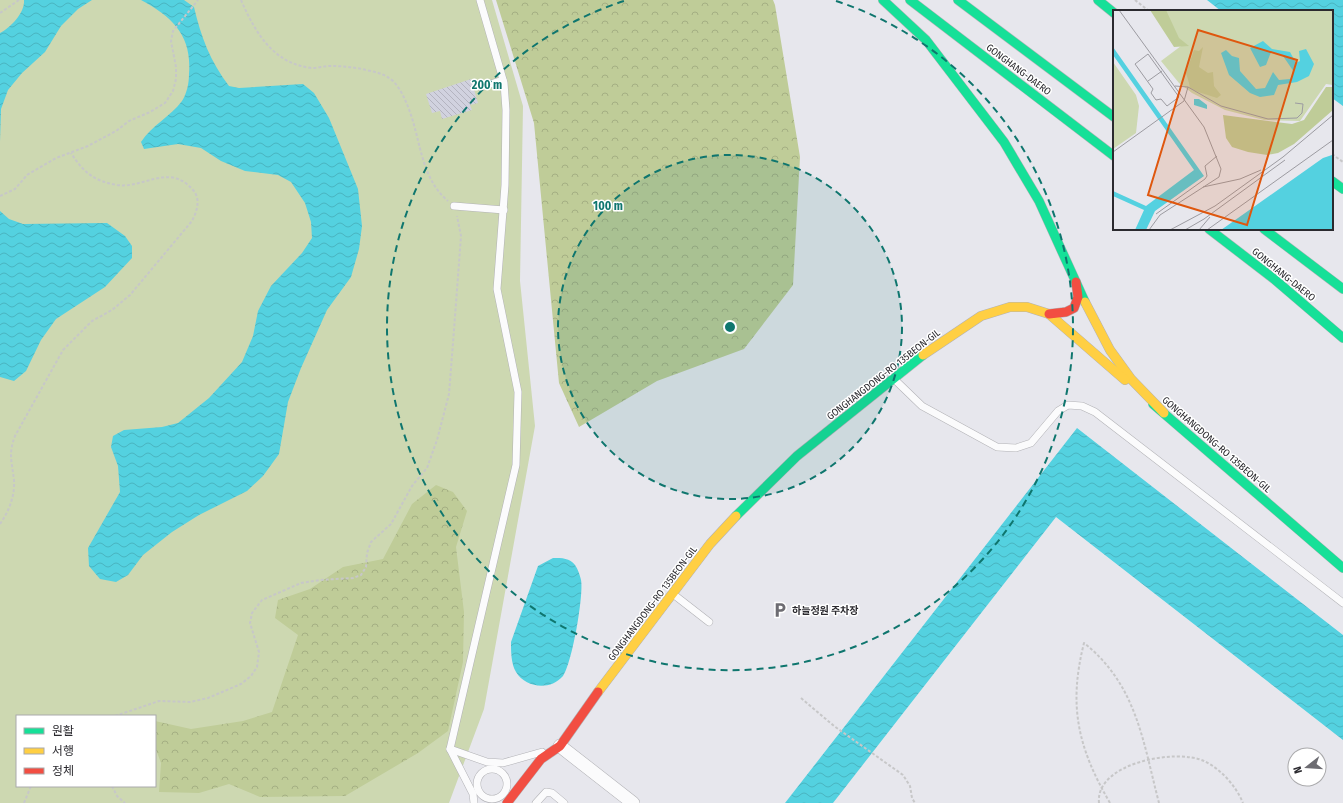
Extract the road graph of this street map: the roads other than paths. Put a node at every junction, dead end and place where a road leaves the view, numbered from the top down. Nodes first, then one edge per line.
1 (480, 0) edge
2 (883, 0) edge
3 (910, 0) edge
4 (958, 0) edge
5 (1098, 0) edge
6 (1113, 11) edge
7 (503, 80) junction
8 (481, 87) dead end
9 (1113, 116) edge
10 (1113, 155) edge
11 (1333, 182) edge
12 (1343, 189) edge
13 (454, 206) road end
14 (504, 210) junction
15 (1210, 230) edge
16 (1265, 230) edge
17 (1292, 250) junction
18 (1337, 272) dead end
19 (1076, 281) junction
20 (1343, 289) edge
21 (1049, 314) junction
22 (1343, 338) edge
23 (893, 378) junction
24 (1164, 413) junction
25 (1343, 568) edge
26 (673, 594) junction
27 (1343, 604) edge
28 (709, 622) dead end
29 (560, 746) junction
30 (450, 749) junction
31 (495, 766) junction
32 (476, 793) junction
33 (507, 798) edge
34 (474, 803) edge
35 (536, 803) edge
36 (564, 803) edge
37 (633, 803) edge

1 - 7 lane
2 - 19 main road
3 - 10 main road, GONGHANG-DAERO
4 - 9 main road, GONGHANG-DAERO
5 - 6 main road
7 - 8 lane
7 - 14 lane
11 - 12 main road
13 - 14 lane
14 - 30 lane
15 - 22 main road, GONGHANG-DAERO
16 - 17 main road
17 - 18 main road
17 - 20 main road
19 - 21 main road
19 - 24 main road
21 - 23 main road, GONGHANGDONG-RO 135BEON-GIL
21 - 24 main road, GONGHANGDONG-RO 135BEON-GIL
23 - 26 main road, GONGHANGDONG-RO 135BEON-GIL
23 - 27 lane
24 - 25 main road, GONGHANGDONG-RO 135BEON-GIL
26 - 28 lane
26 - 29 main road, GONGHANGDONG-RO 135BEON-GIL
29 - 31 lane
29 - 33 main road, GONGHANGDONG-RO 135BEON-GIL
29 - 37 street
30 - 31 lane
30 - 32 lane
31 - 32 lane
31 - 33 lane
32 - 33 lane
32 - 34 lane
35 - 36 lane

